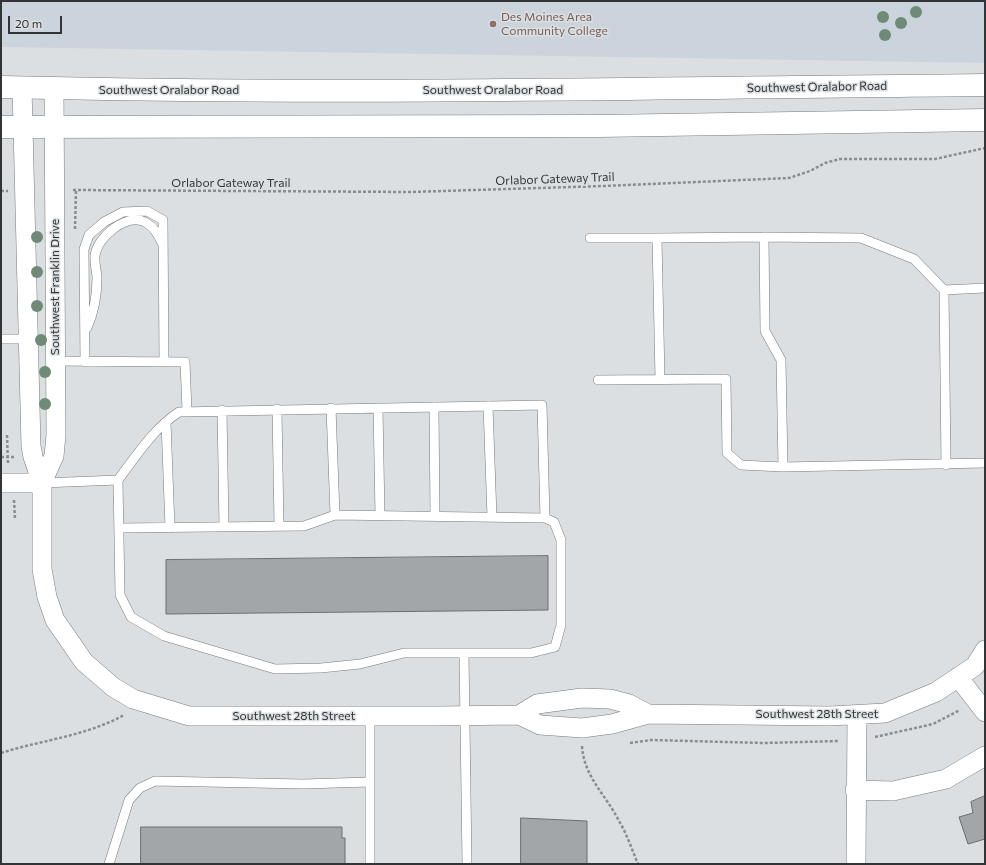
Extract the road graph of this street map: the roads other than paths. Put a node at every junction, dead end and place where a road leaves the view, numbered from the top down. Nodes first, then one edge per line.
1 (985, 85) edge
2 (1, 87) edge
3 (22, 87) junction
4 (54, 88) junction
5 (985, 120) edge
6 (1, 127) edge
7 (23, 128) junction
8 (55, 128) junction
9 (764, 237) junction
10 (590, 238) dead end
11 (657, 238) junction
12 (164, 248) junction
13 (985, 288) edge
14 (944, 290) junction
15 (86, 331) junction
16 (1, 339) edge
17 (27, 339) junction
18 (55, 361) junction
19 (85, 362) junction
20 (164, 362) junction
21 (598, 380) dead end
22 (660, 380) junction
23 (488, 406) junction
24 (434, 407) junction
25 (331, 408) junction
26 (378, 408) junction
27 (277, 409) junction
28 (222, 410) junction
29 (187, 411) junction
30 (166, 422) junction
31 (985, 463) edge
32 (946, 465) junction
33 (783, 467) junction
34 (118, 480) junction
35 (1, 483) edge
36 (42, 483) junction
37 (335, 515) junction
38 (380, 516) junction
39 (435, 516) junction
40 (492, 518) junction
41 (545, 518) junction
42 (279, 526) junction
43 (224, 527) junction
44 (119, 528) junction
45 (170, 528) junction
46 (985, 650) edge
47 (464, 654) junction
48 (84, 662) joint
49 (958, 677) junction
50 (985, 712) edge
51 (648, 714) junction
52 (519, 715) junction
53 (857, 715) junction
54 (370, 716) junction
55 (465, 716) junction
56 (985, 756) edge
57 (370, 782) junction
58 (855, 790) junction
59 (109, 864) edge
60 (370, 864) edge
61 (466, 864) edge
62 (856, 864) edge

1 - 4 main road, Southwest Oralabor Road
2 - 3 main road, Southwest Oralabor Road
3 - 4 main road, Southwest Oralabor Road
3 - 7 street, Southwest Franklin Drive
4 - 8 street, Southwest Franklin Drive
5 - 8 main road
6 - 7 main road
7 - 8 main road
7 - 17 street, Southwest Franklin Drive
8 - 18 street, Southwest Franklin Drive
9 - 11 lane
9 - 14 lane
9 - 33 lane
10 - 11 lane
11 - 22 lane
12 - 15 lane
12 - 15 lane
12 - 20 lane
13 - 14 lane
14 - 32 lane
15 - 19 lane
16 - 17 lane
17 - 36 street, Southwest Franklin Drive
18 - 19 lane
18 - 36 street, Southwest Franklin Drive
19 - 20 lane
20 - 29 lane
21 - 22 lane
22 - 33 lane
23 - 24 lane
23 - 40 lane
23 - 41 lane
24 - 26 lane
24 - 39 lane
25 - 26 lane
25 - 27 lane
25 - 37 lane
26 - 38 lane
27 - 28 lane
27 - 42 lane
28 - 29 lane
28 - 43 lane
29 - 30 lane
30 - 34 lane
30 - 45 lane
31 - 32 lane
32 - 33 lane
34 - 36 lane
34 - 44 lane
35 - 36 street
36 - 48 street, Southwest Franklin Drive
37 - 38 lane
37 - 42 lane
38 - 39 lane
39 - 40 lane
40 - 41 lane
41 - 47 lane
42 - 43 lane
43 - 45 lane
44 - 45 lane
44 - 47 lane
46 - 49 street, Southwest 28th Street
47 - 55 lane
48 - 54 street, Southwest 28th Street
49 - 50 street
49 - 53 street, Southwest 28th Street
51 - 52 street, Southwest 28th Street
51 - 52 street, Southwest 28th Street
51 - 53 street, Southwest 28th Street
52 - 55 street, Southwest 28th Street
53 - 58 street
54 - 55 street, Southwest 28th Street
54 - 57 lane
55 - 61 lane
56 - 58 street
57 - 59 lane
57 - 60 lane
58 - 62 street

